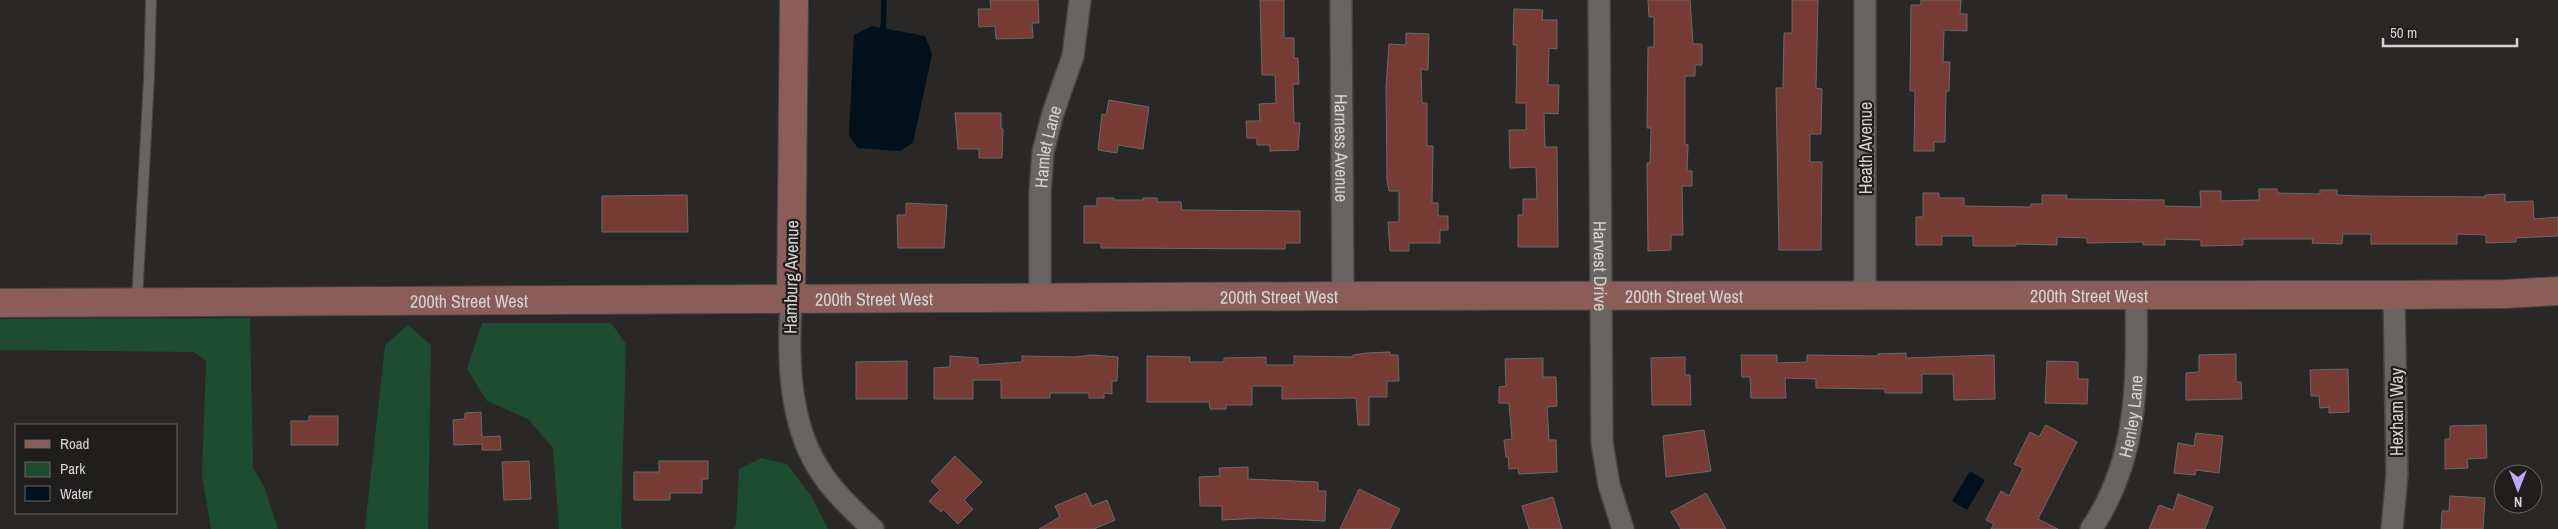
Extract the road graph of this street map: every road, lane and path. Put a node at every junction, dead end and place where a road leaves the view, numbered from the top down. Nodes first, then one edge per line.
1 (151, 0) edge
2 (794, 0) edge
3 (1080, 0) edge
4 (1341, 0) edge
5 (1599, 0) edge
6 (1865, 0) edge
7 (2558, 291) edge
8 (2136, 294) junction
9 (2394, 295) junction
10 (1343, 296) junction
11 (1601, 296) junction
12 (1865, 296) junction
13 (1040, 298) junction
14 (791, 301) junction
15 (0, 303) edge
16 (136, 304) junction
17 (873, 529) edge
18 (1624, 529) edge
19 (2091, 529) edge
20 (2392, 529) edge

1 - 16 lane
2 - 14 street, Hamburg Avenue
3 - 13 street, Hamlet Lane
4 - 10 street, Harness Avenue
5 - 11 street, Harvest Drive
6 - 12 street, Heath Avenue
7 - 9 street, 200th Street West
8 - 9 street, 200th Street West
8 - 12 street, 200th Street West
8 - 19 street, Henley Lane
9 - 20 street, Hexham Way
10 - 11 street, 200th Street West
10 - 13 street, 200th Street West
11 - 12 street, 200th Street West
11 - 18 street, Harvest Drive
13 - 14 street, 200th Street West
14 - 16 street, 200th Street West
14 - 17 street, Hamburg Avenue
15 - 16 street, 200th Street West

